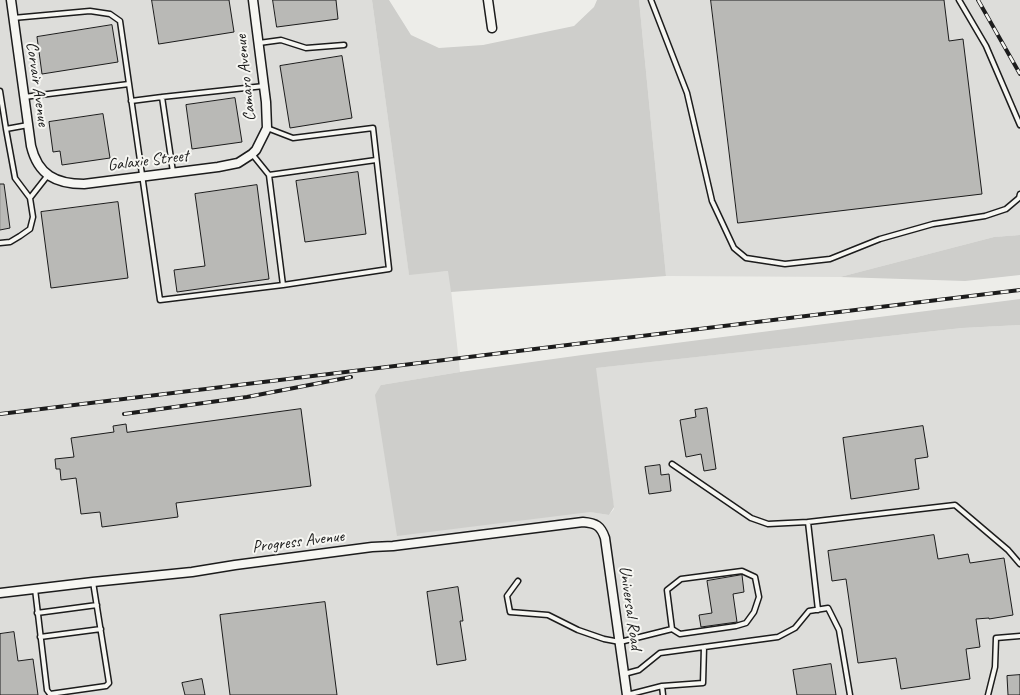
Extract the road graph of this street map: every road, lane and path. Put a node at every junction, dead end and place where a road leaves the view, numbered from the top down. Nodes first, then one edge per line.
1 (10, 0) edge
2 (253, 0) edge
3 (488, 0) edge
4 (651, 0) edge
5 (959, 0) edge
6 (13, 18) junction
7 (492, 28) dead end
8 (258, 44) junction
9 (344, 45) dead end
10 (129, 84) junction
11 (264, 86) junction
12 (0, 91) edge
13 (24, 97) junction
14 (162, 98) junction
15 (131, 101) junction
16 (28, 125) junction
17 (1020, 125) edge
18 (267, 128) junction
19 (6, 129) junction
20 (254, 152) junction
21 (376, 160) junction
22 (46, 172) junction
23 (173, 173) junction
24 (269, 175) junction
25 (142, 177) junction
26 (1020, 194) edge
27 (30, 198) junction
28 (0, 243) edge
29 (282, 285) junction
30 (672, 464) dead end
31 (808, 522) junction
32 (599, 527) joint
33 (1020, 564) edge
34 (518, 581) dead end
35 (93, 582) junction
36 (35, 589) junction
37 (0, 593) edge
38 (97, 605) junction
39 (818, 610) junction
40 (37, 613) junction
41 (101, 629) junction
42 (672, 629) junction
43 (1020, 636) edge
44 (40, 637) junction
45 (620, 642) junction
46 (704, 647) junction
47 (624, 674) junction
48 (662, 686) junction
49 (627, 695) edge
50 (663, 695) edge
51 (850, 695) edge
52 (988, 695) edge

1 - 6 street, Corvair Avenue
2 - 8 street, Camaro Avenue
3 - 7 street
4 - 26 lane
5 - 17 lane
6 - 10 lane
6 - 13 street, Corvair Avenue
8 - 9 lane
8 - 11 street, Camaro Avenue
10 - 13 lane
10 - 15 lane
11 - 14 lane
11 - 18 street, Camaro Avenue
12 - 19 lane
13 - 16 street, Corvair Avenue
14 - 15 lane
14 - 23 lane
15 - 25 lane
16 - 19 lane
16 - 22 street, Corvair Avenue
18 - 20 street, Camaro Avenue
18 - 21 lane
19 - 27 lane
20 - 23 street, Galaxie Street
20 - 24 lane
21 - 24 lane
21 - 29 lane
22 - 25 street, Galaxie Street
22 - 27 lane
23 - 25 street, Galaxie Street
24 - 29 lane
25 - 29 lane
27 - 28 lane
30 - 31 lane
31 - 33 lane
31 - 39 lane
32 - 35 street, Progress Avenue
32 - 45 street, Universal Road
34 - 45 lane
35 - 36 street, Progress Avenue
35 - 38 lane
36 - 37 street, Progress Avenue
36 - 40 lane
38 - 40 lane
38 - 41 lane
39 - 46 lane
39 - 51 lane
40 - 44 lane
41 - 44 lane
41 - 44 lane
42 - 42 lane
42 - 45 lane
43 - 52 lane
45 - 47 street, Universal Road
46 - 47 lane
46 - 48 lane
47 - 49 street, Universal Road
48 - 49 lane
48 - 50 lane

